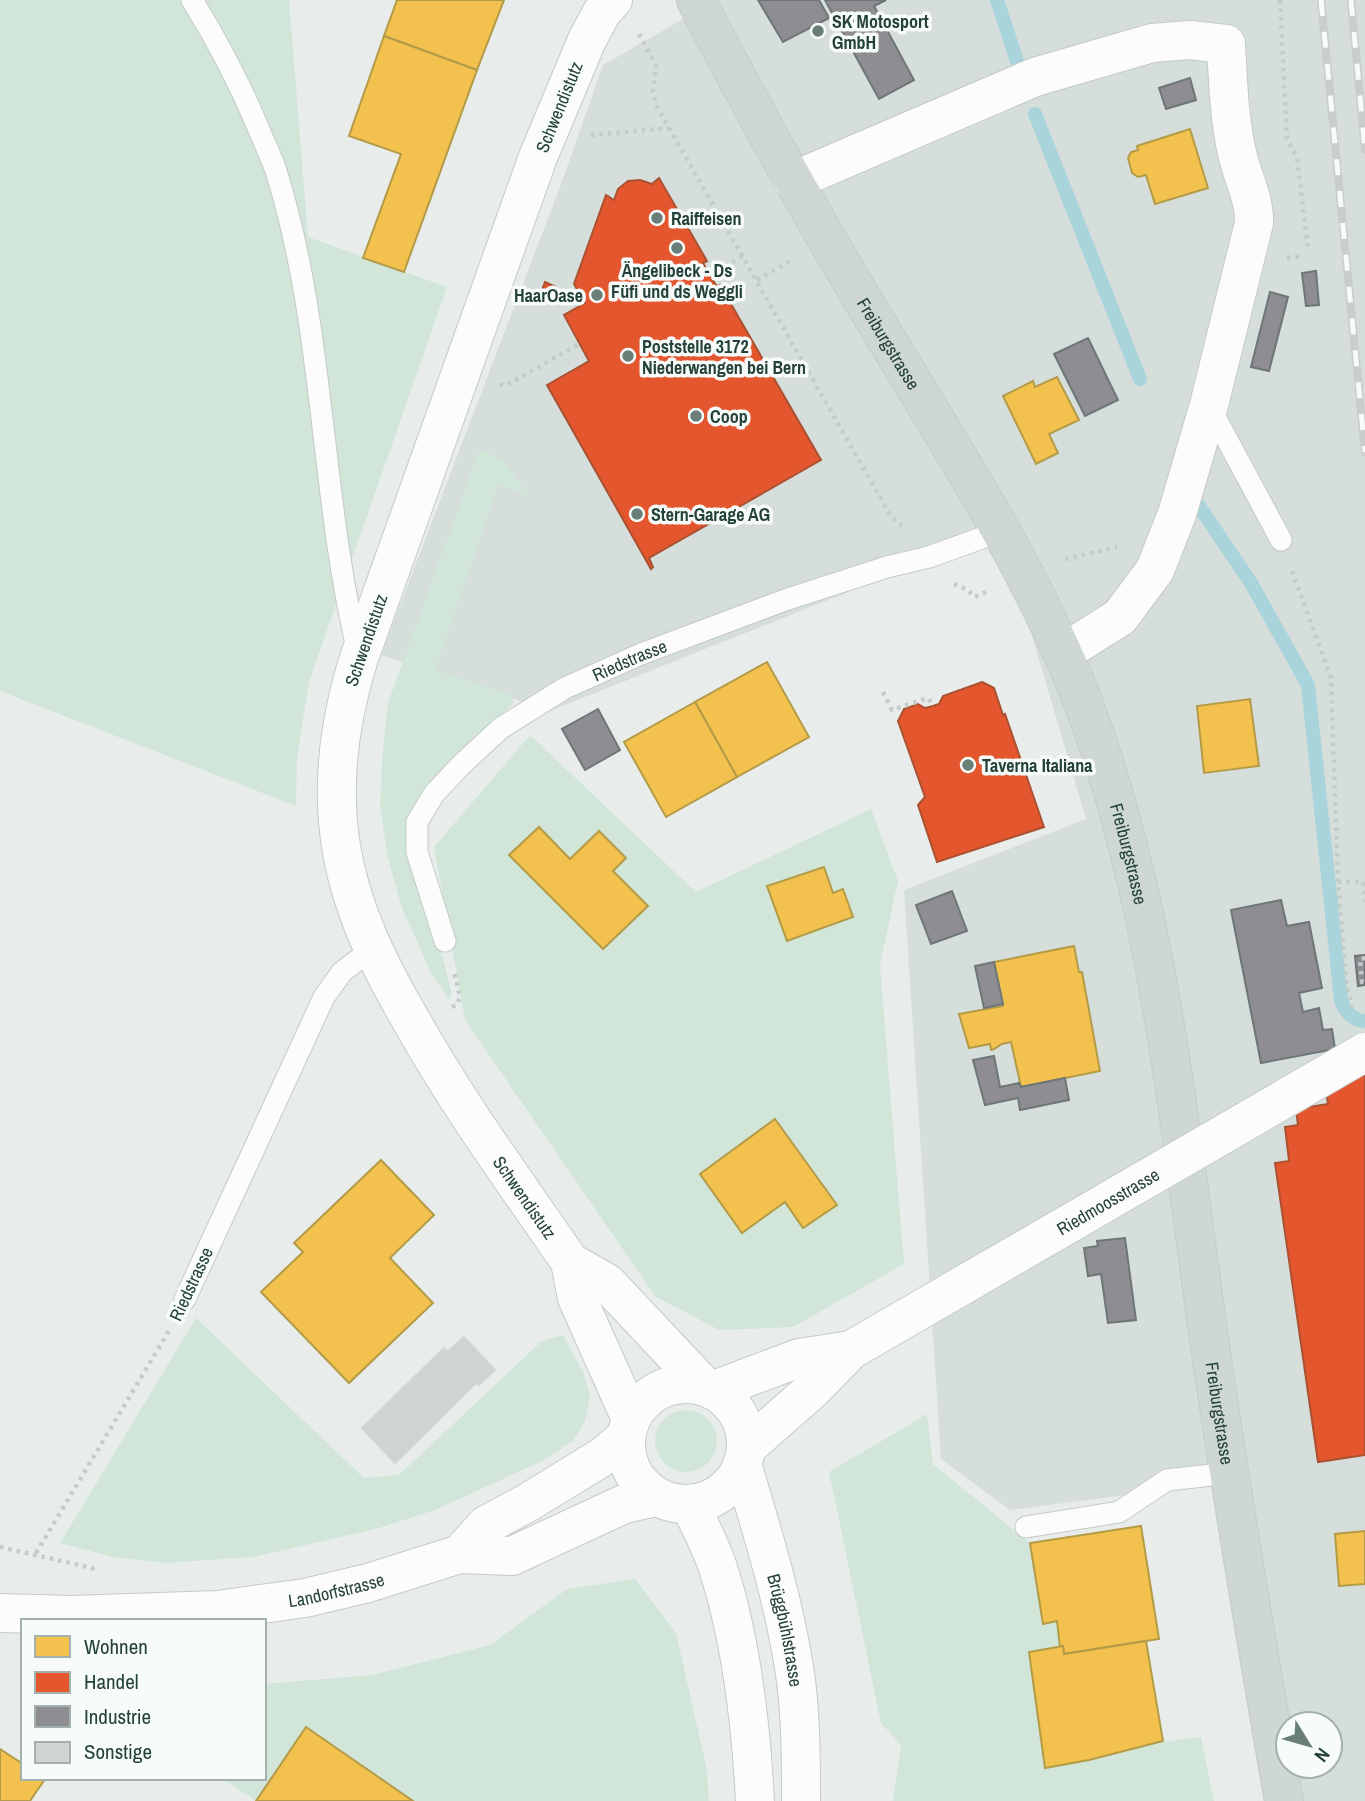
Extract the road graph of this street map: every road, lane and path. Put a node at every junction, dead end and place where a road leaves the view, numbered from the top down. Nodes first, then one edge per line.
1 (192, 0) edge
2 (613, 0) edge
3 (696, 0) edge
4 (1280, 0) edge
5 (656, 65) dead end
6 (670, 128) junction
7 (605, 135) dead end
8 (793, 181) junction
9 (1308, 249) dead end
10 (743, 256) junction
11 (710, 275) dead end
12 (579, 344) dead end
13 (496, 383) dead end
14 (1209, 405) junction
15 (911, 525) dead end
16 (1001, 531) junction
17 (1281, 540) joint
18 (1063, 653) junction
19 (359, 658) junction
20 (883, 692) dead end
21 (933, 706) dead end
22 (1338, 882) junction
23 (1365, 902) edge
24 (445, 941) joint
25 (372, 949) junction
26 (1365, 958) edge
27 (1365, 981) edge
28 (445, 1011) dead end
29 (1363, 1034) edge
30 (570, 1262) junction
31 (185, 1299) joint
32 (851, 1350) junction
33 (709, 1388) junction
34 (628, 1428) junction
35 (744, 1456) junction
36 (1230, 1473) junction
37 (673, 1500) junction
38 (1026, 1527) dead end
39 (0, 1547) edge
40 (36, 1553) junction
41 (460, 1554) junction
42 (92, 1568) dead end
43 (0, 1613) edge
44 (755, 1801) edge
45 (802, 1801) edge
46 (1284, 1801) edge

1 - 19 lane
2 - 19 main road, Schwendistutz
3 - 8 main road, Freiburgstrasse
4 - 9 path
5 - 6 path
6 - 7 path
6 - 10 path
8 - 14 main road
8 - 16 main road, Freiburgstrasse
10 - 11 path
10 - 15 path
12 - 13 path
14 - 17 lane
14 - 18 main road
16 - 18 main road, Freiburgstrasse
16 - 24 lane, Riedstrasse
17 - 22 path
18 - 36 main road, Freiburgstrasse
19 - 25 main road, Schwendistutz
20 - 21 path
22 - 23 path
22 - 29 path
24 - 28 path
25 - 30 main road, Schwendistutz
25 - 31 lane, Riedstrasse
26 - 27 path
29 - 32 main road, Riedmoosstrasse, bridge
30 - 33 main road, Schwendistutz
30 - 34 main road, Schwendistutz
31 - 40 path, Riedstrasse
32 - 33 main road, Riedmoosstrasse
32 - 35 main road, Riedmoosstrasse
33 - 34 main road
33 - 35 main road
34 - 37 main road
34 - 41 main road
35 - 37 main road
35 - 45 main road, Brüggbühlstrasse
36 - 38 lane
36 - 46 main road, Freiburgstrasse
37 - 41 main road, Landorfstrasse
37 - 44 main road
39 - 40 path
40 - 42 path
41 - 43 main road, Landorfstrasse

